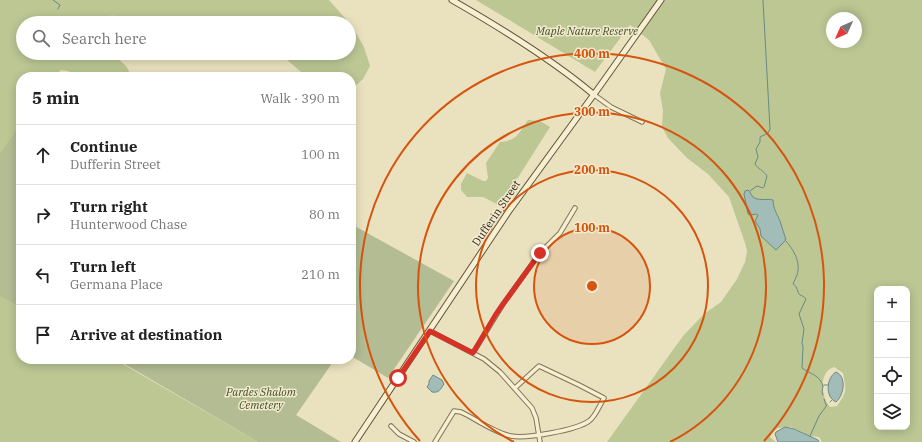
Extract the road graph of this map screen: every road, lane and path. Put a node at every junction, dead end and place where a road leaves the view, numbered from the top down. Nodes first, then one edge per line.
1 (452, 0) edge
2 (661, 0) edge
3 (594, 94) junction
4 (642, 122) dead end
5 (575, 208) dead end
6 (430, 331) junction
7 (473, 353) junction
8 (515, 388) junction
9 (391, 426) dead end
10 (539, 435) junction
11 (355, 442) edge
12 (414, 442) edge
13 (435, 442) edge
14 (540, 442) edge

1 - 3 main road
2 - 3 main road, Dufferin Street
3 - 4 street
3 - 6 main road, Dufferin Street
5 - 7 street
6 - 7 street
6 - 11 main road, Dufferin Street
7 - 8 street
8 - 10 street
8 - 10 street
9 - 12 street
10 - 13 street
10 - 14 street

